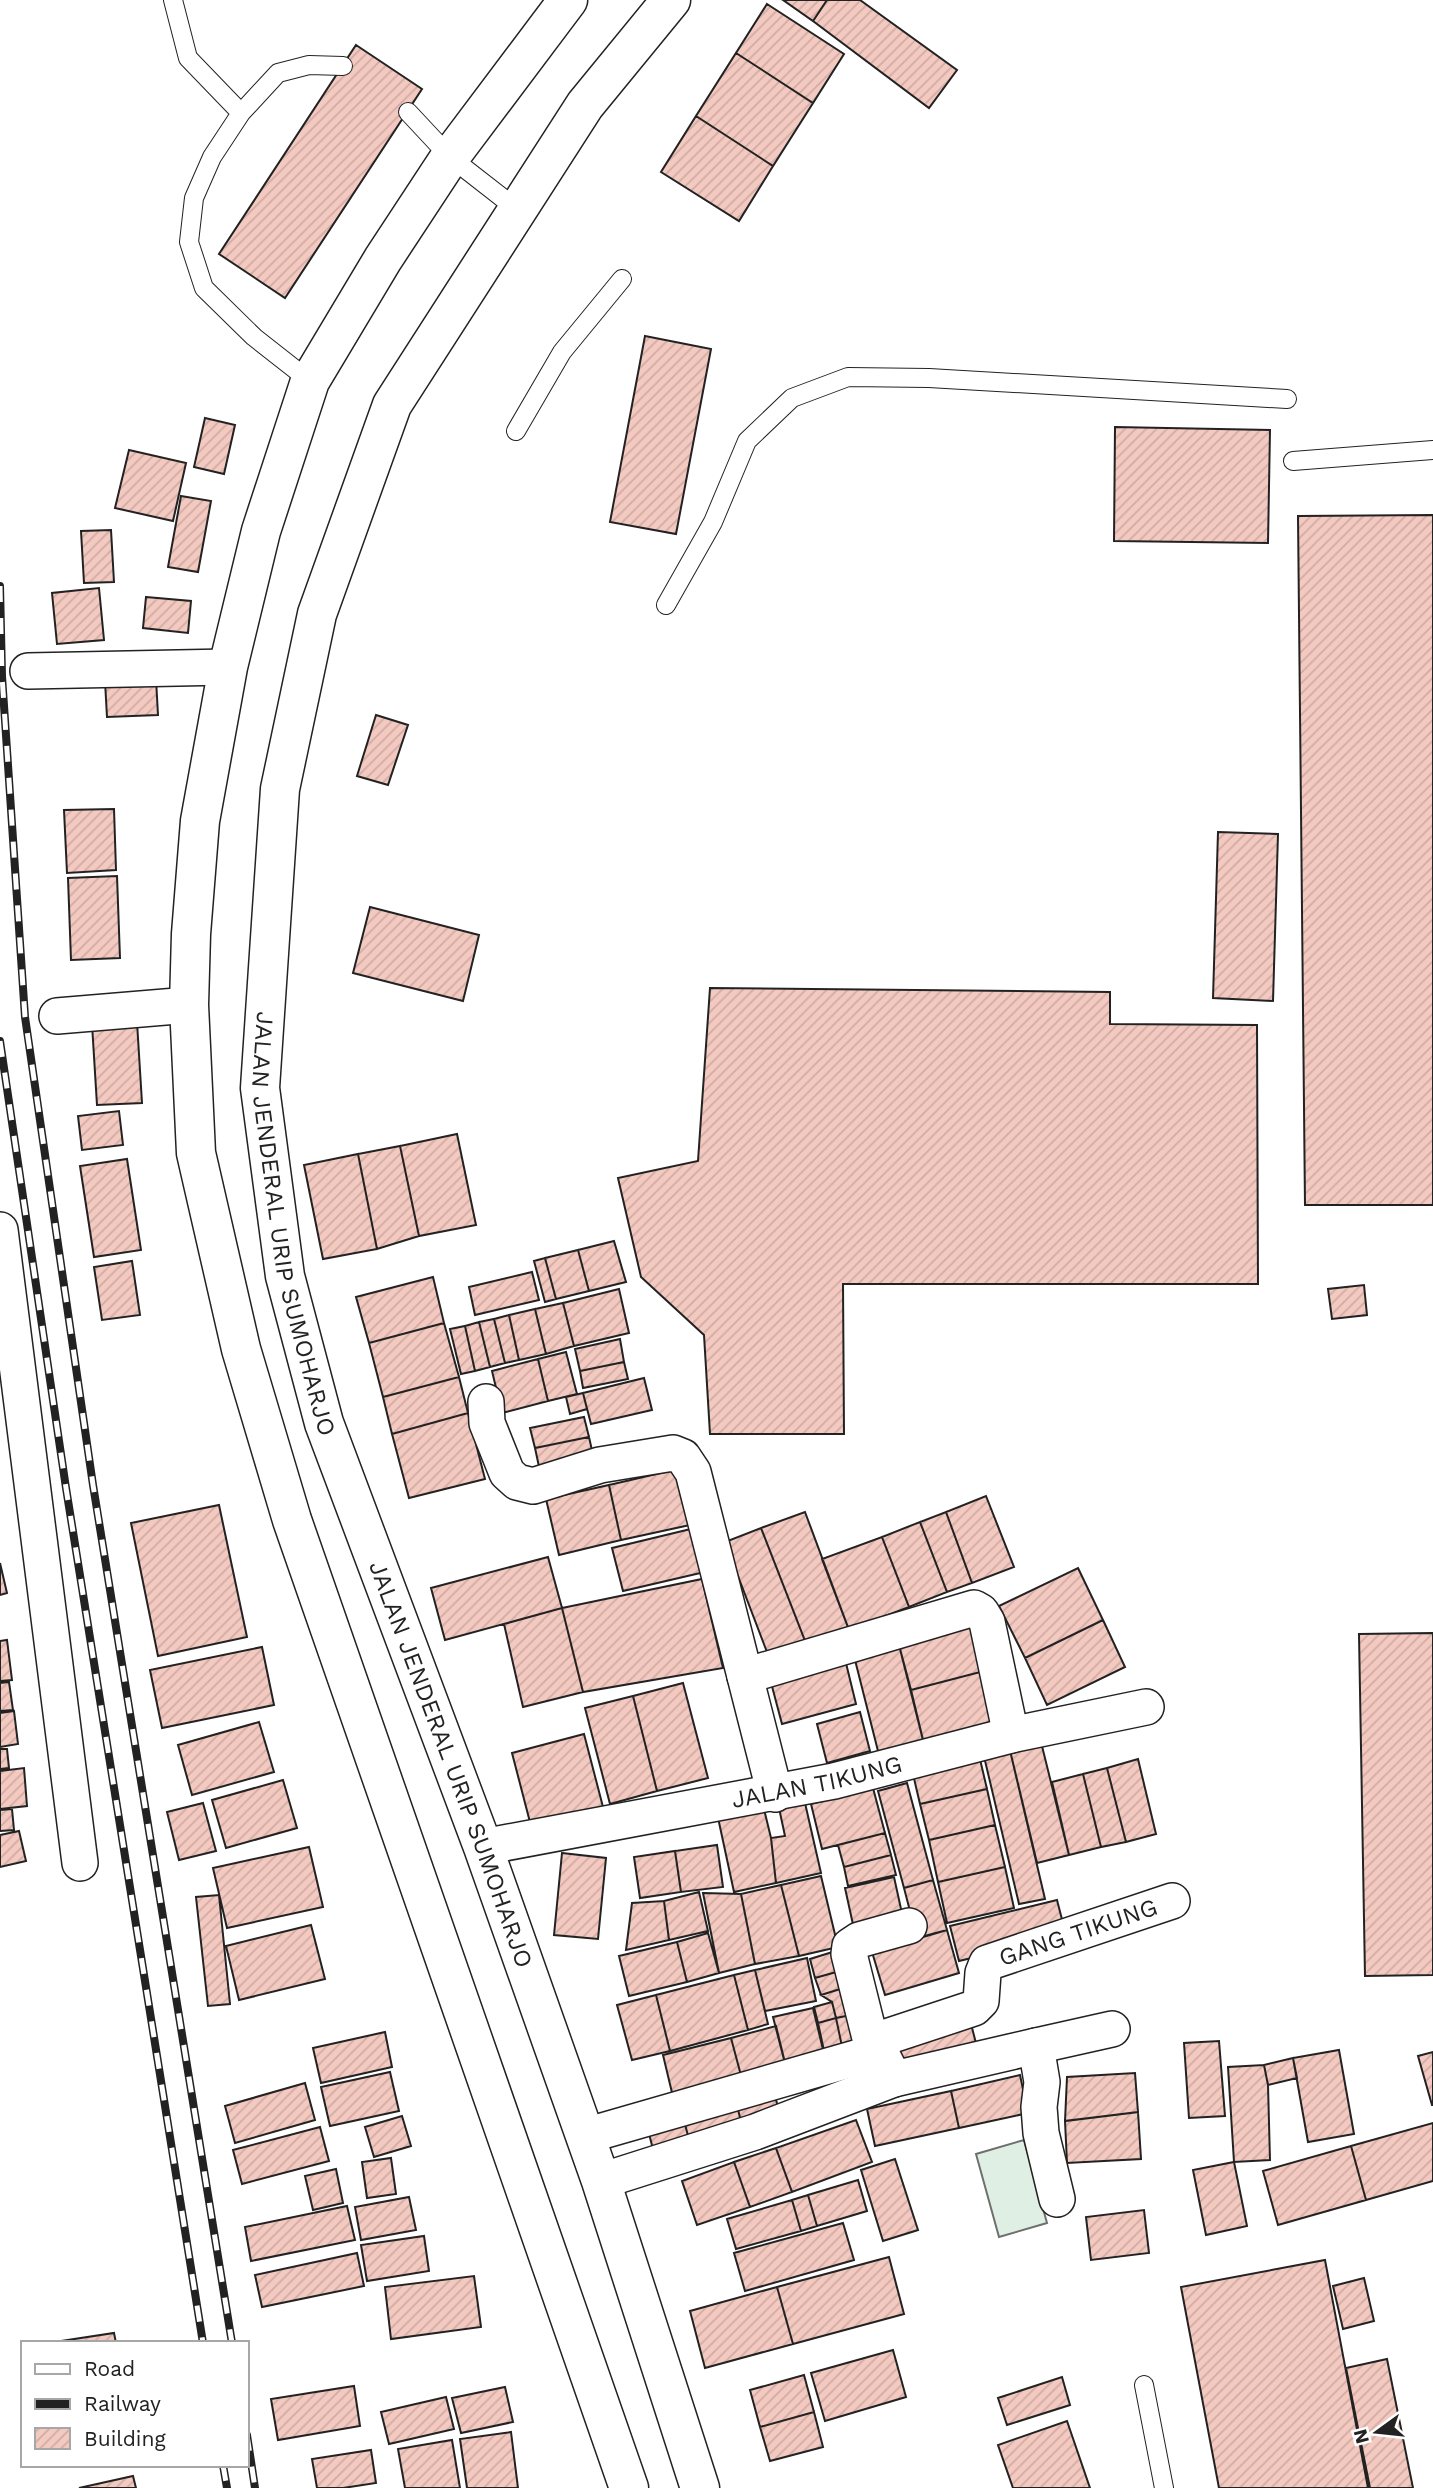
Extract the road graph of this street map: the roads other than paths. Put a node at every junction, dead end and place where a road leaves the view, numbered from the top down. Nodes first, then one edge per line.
1 (173, 0) edge
2 (568, 0) edge
3 (671, 0) edge
4 (343, 66) dead end
5 (408, 112) dead end
6 (241, 113) junction
7 (450, 157) junction
8 (518, 210) junction
9 (622, 279) dead end
10 (310, 381) junction
11 (1287, 399) dead end
12 (516, 431) dead end
13 (1433, 450) edge
14 (1293, 461) dead end
15 (666, 606) dead end
16 (228, 667) junction
17 (28, 671) dead end
18 (189, 1005) junction
19 (57, 1016) dead end
20 (0, 1230) edge
21 (486, 1402) dead end
22 (745, 1676) junction
23 (1146, 1707) dead end
24 (1011, 1735) junction
25 (775, 1794) junction
26 (483, 1847) junction
27 (80, 1863) dead end
28 (1172, 1901) dead end
29 (909, 1926) dead end
30 (1112, 2029) dead end
31 (1036, 2046) junction
32 (882, 2057) junction
33 (585, 2136) junction
34 (601, 2180) junction
35 (1057, 2199) dead end
36 (1144, 2385) dead end
37 (629, 2488) edge
38 (700, 2488) edge
39 (1164, 2488) edge

1 - 6 lane
2 - 7 highway
3 - 8 highway, JALAN JENDERAL URIP SUMOHARJO
4 - 6 lane
5 - 7 lane
6 - 10 lane
7 - 8 lane
7 - 10 highway
8 - 26 highway, JALAN JENDERAL URIP SUMOHARJO
9 - 12 lane
10 - 16 highway
11 - 15 lane
13 - 14 lane
16 - 17 street
16 - 18 highway
18 - 19 street
18 - 37 highway
20 - 27 street
21 - 22 street
22 - 24 street
22 - 25 street
23 - 24 street, JALAN TIKUNG
24 - 25 street, JALAN TIKUNG
25 - 26 street, JALAN TIKUNG
26 - 33 highway, JALAN JENDERAL URIP SUMOHARJO
28 - 32 street, GANG TIKUNG
29 - 32 street
30 - 31 street
31 - 32 street
31 - 35 street
32 - 33 street
32 - 34 street
33 - 34 highway, JALAN JENDERAL URIP SUMOHARJO
34 - 38 highway, JALAN JENDERAL URIP SUMOHARJO
36 - 39 lane

